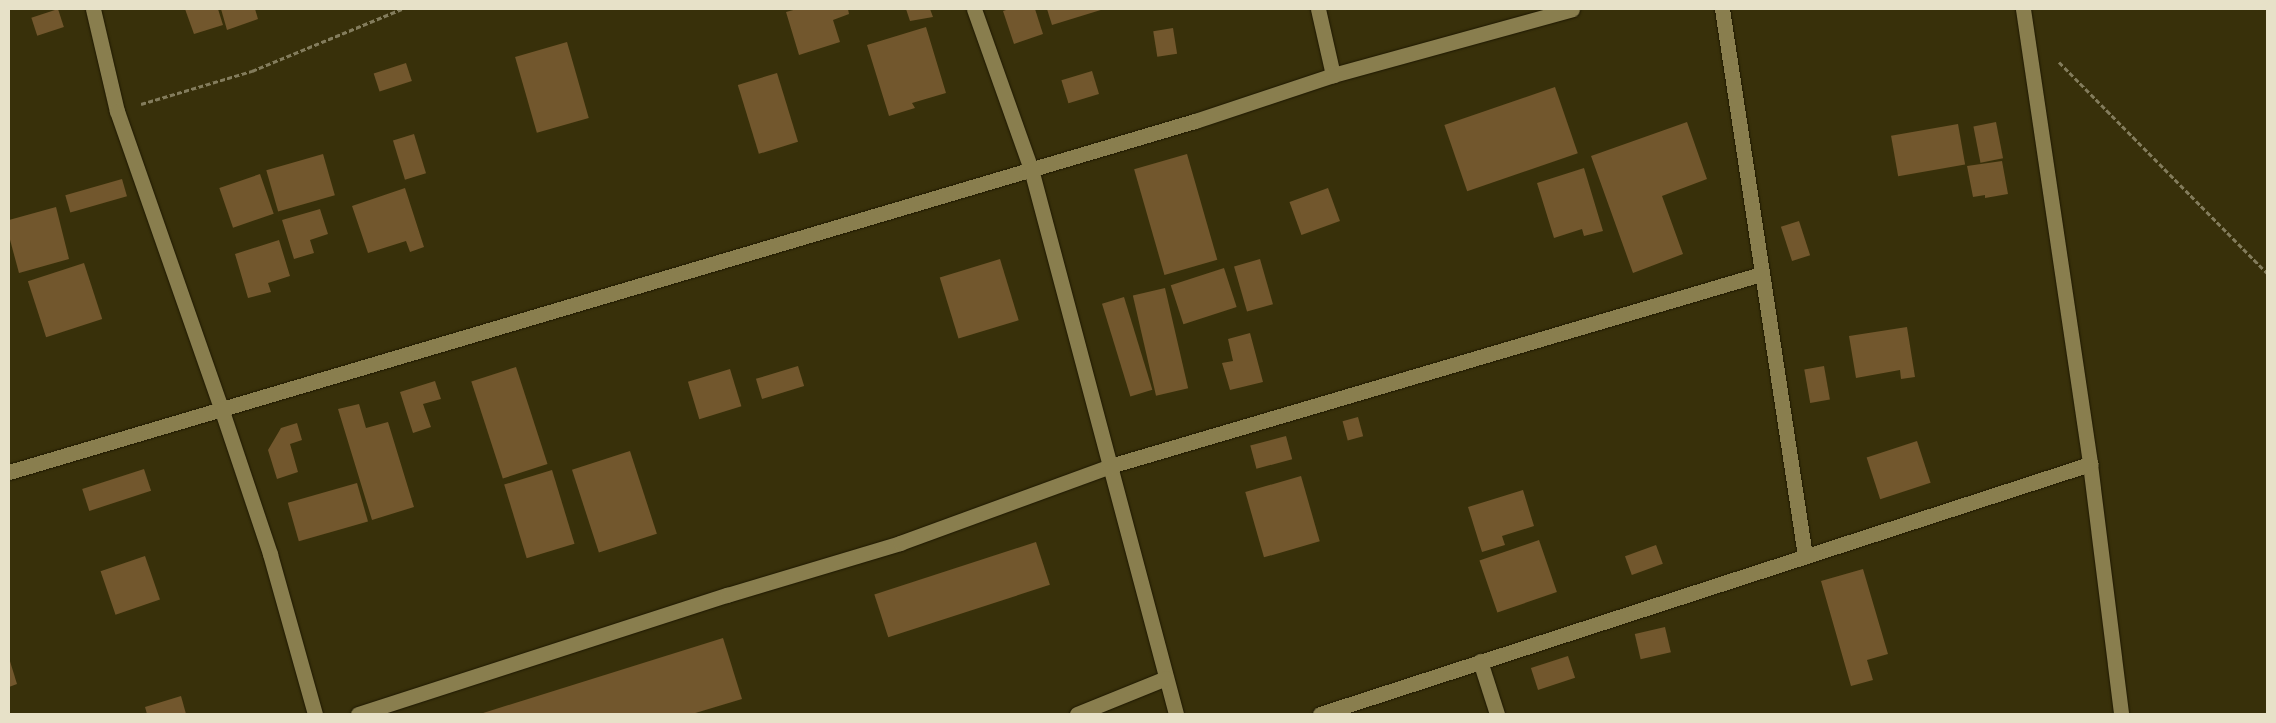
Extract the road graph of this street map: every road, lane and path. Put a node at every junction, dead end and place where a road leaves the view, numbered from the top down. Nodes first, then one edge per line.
1 (93, 9) edge
2 (402, 9) edge
3 (974, 9) edge
4 (1318, 9) edge
5 (1572, 9) edge
6 (1722, 9) edge
7 (2023, 9) edge
8 (2027, 30) junction
9 (1333, 76) junction
10 (117, 111) junction
11 (1031, 169) junction
12 (1762, 274) junction
13 (2267, 274) edge
14 (221, 408) junction
15 (2090, 464) junction
16 (1110, 466) junction
17 (9, 472) edge
18 (1804, 556) junction
19 (1480, 661) junction
20 (1166, 678) junction
21 (315, 714) edge
22 (358, 714) edge
23 (1076, 714) edge
24 (1176, 714) edge
25 (1320, 714) edge
26 (1497, 714) edge
27 (2122, 714) edge

1 - 10 street
2 - 10 path
3 - 11 street
4 - 9 street
5 - 9 street
6 - 12 street
7 - 8 street
8 - 13 path
8 - 15 street
9 - 11 street
10 - 14 street
11 - 14 street
11 - 16 street
12 - 16 street
12 - 18 street
14 - 17 street
14 - 21 street
15 - 18 street
15 - 27 street
16 - 20 street
16 - 22 street
18 - 19 street
19 - 25 street
19 - 26 street
20 - 23 street
20 - 24 street

